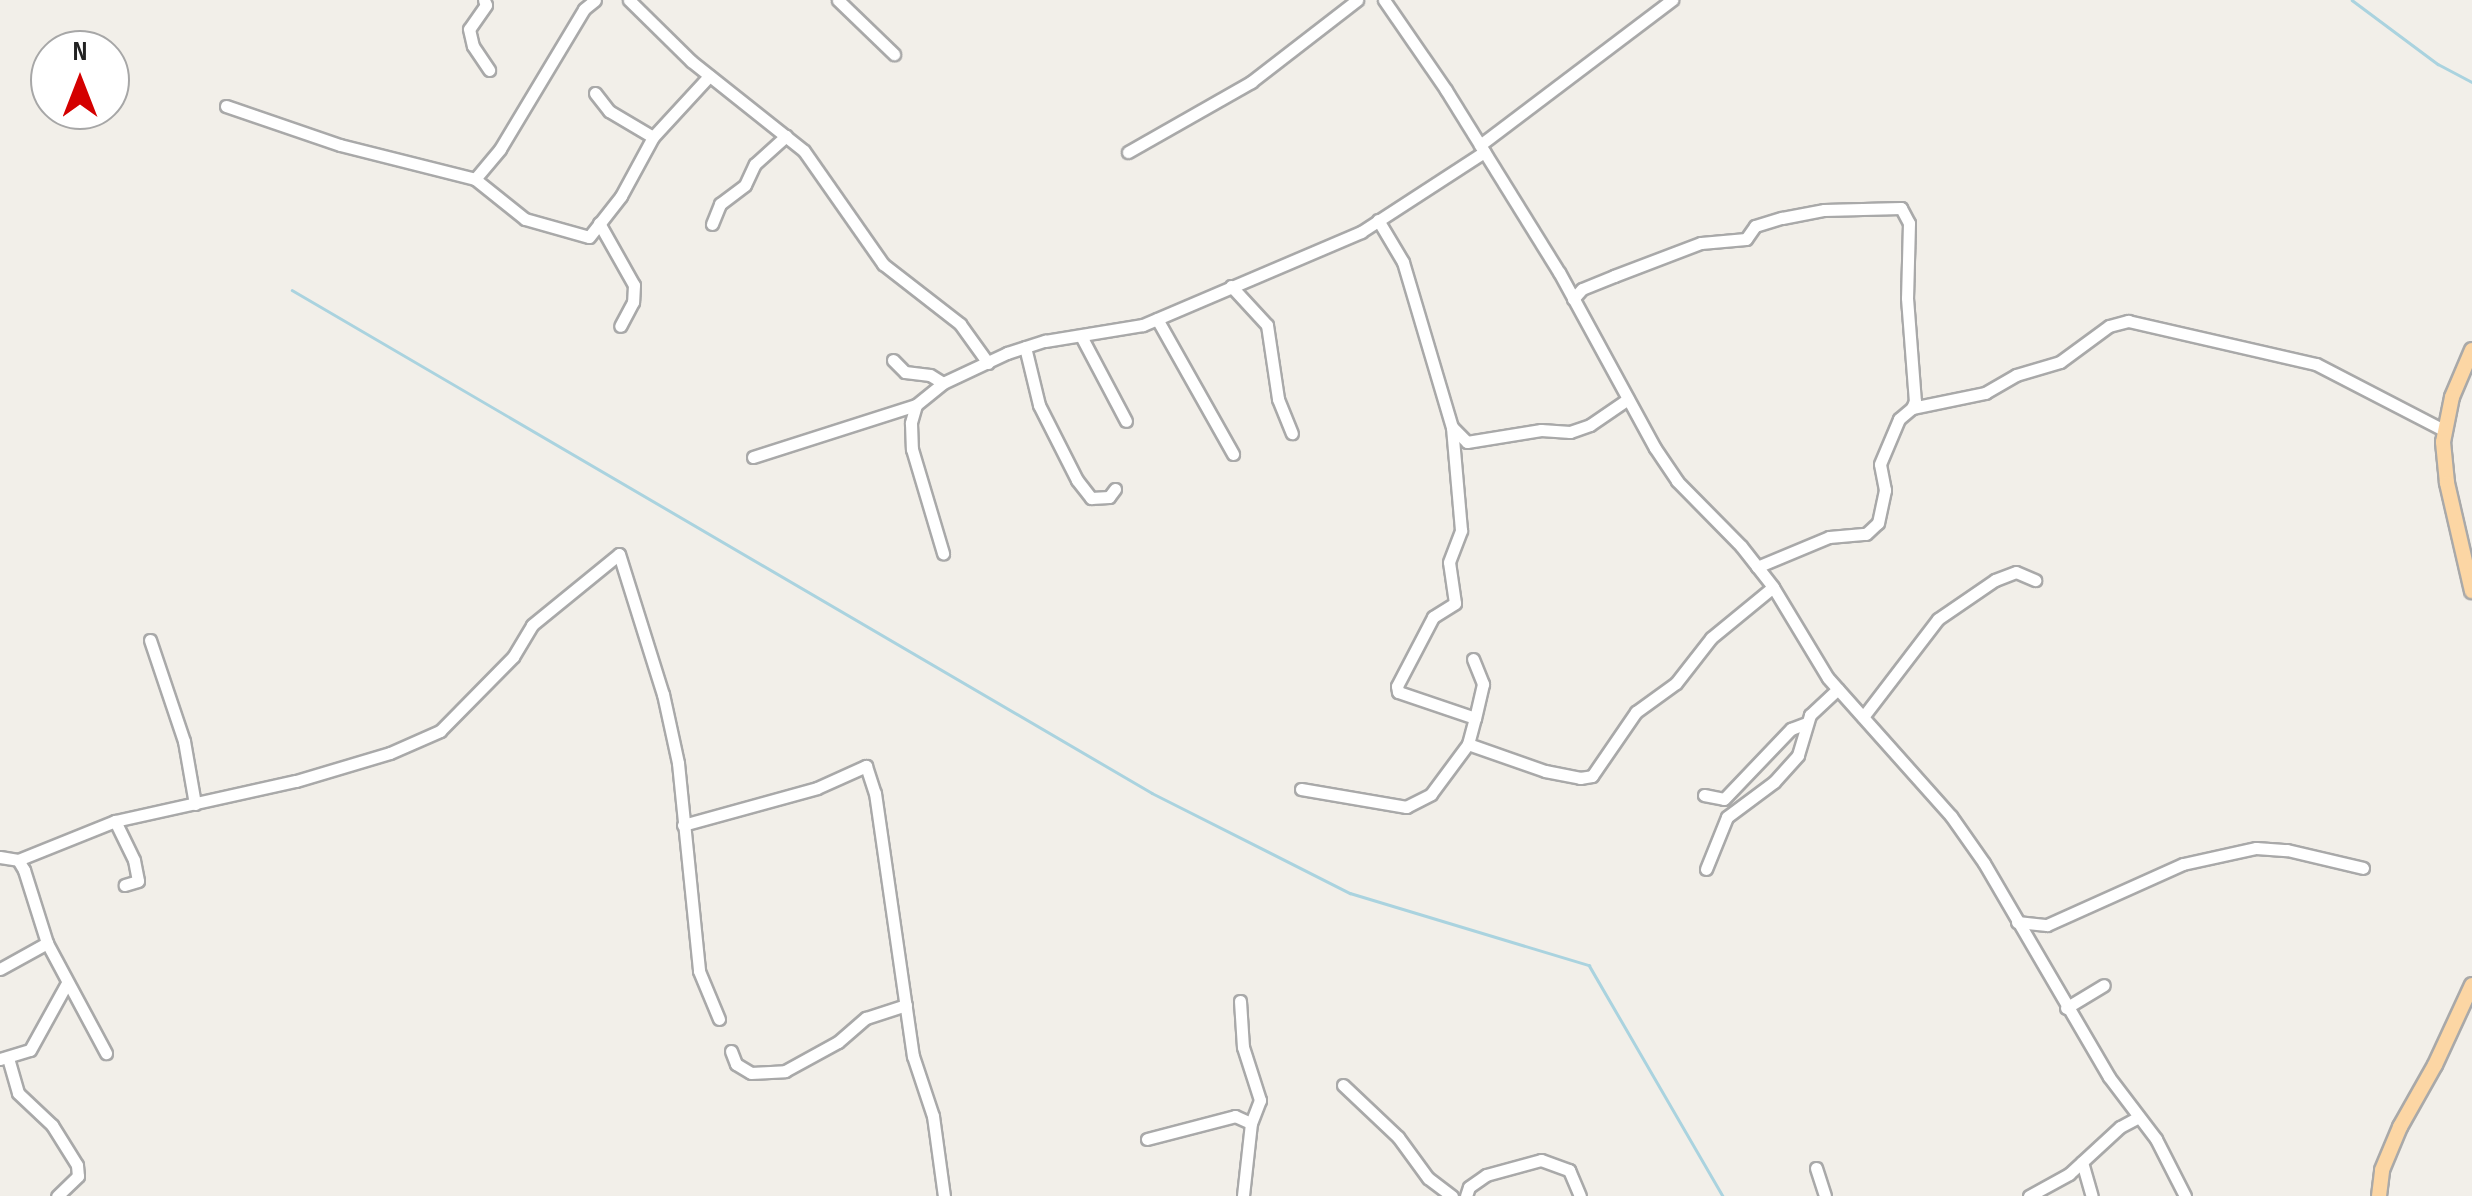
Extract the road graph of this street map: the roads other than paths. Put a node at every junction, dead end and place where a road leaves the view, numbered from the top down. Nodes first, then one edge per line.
1 (484, 0) edge
2 (595, 0) edge
3 (629, 0) edge
4 (838, 0) edge
5 (1357, 0) edge
6 (1384, 0) edge
7 (1672, 0) edge
8 (894, 54) dead end
9 (489, 70) dead end
10 (709, 76) junction
11 (596, 93) dead end
12 (226, 106) dead end
13 (786, 136) junction
14 (653, 137) junction
15 (1482, 149) junction
16 (1128, 152) dead end
17 (475, 179) junction
18 (1378, 220) junction
19 (599, 224) junction
20 (712, 224) dead end
21 (1231, 286) junction
22 (1573, 299) junction
23 (1157, 319) junction
24 (620, 326) dead end
25 (1081, 336) junction
26 (1026, 347) junction
27 (2472, 350) edge
28 (892, 360) dead end
29 (988, 364) junction
30 (944, 383) junction
31 (1628, 399) junction
32 (916, 406) junction
33 (1912, 408) junction
34 (1126, 421) dead end
35 (1452, 427) junction
36 (2444, 432) junction
37 (1292, 433) dead end
38 (1233, 454) dead end
39 (752, 457) dead end
40 (1115, 489) dead end
41 (944, 553) dead end
42 (1757, 567) junction
43 (2035, 580) dead end
44 (1773, 587) junction
45 (2472, 590) edge
46 (150, 640) dead end
47 (1474, 659) dead end
48 (1838, 689) junction
49 (1863, 717) junction
50 (1476, 718) junction
51 (1807, 723) junction
52 (1468, 744) junction
53 (1301, 790) dead end
54 (1704, 795) dead end
55 (195, 804) junction
56 (114, 820) junction
57 (682, 825) junction
58 (0, 857) edge
59 (18, 860) junction
60 (2363, 868) dead end
61 (1706, 869) dead end
62 (126, 885) dead end
63 (2018, 922) junction
64 (47, 943) junction
65 (0, 970) edge
66 (67, 983) junction
67 (2472, 984) edge
68 (2104, 985) dead end
69 (1240, 1000) dead end
70 (906, 1006) junction
71 (2066, 1008) junction
72 (719, 1019) dead end
73 (731, 1051) dead end
74 (106, 1053) dead end
75 (4, 1059) edge
76 (1344, 1085) dead end
77 (2139, 1118) junction
78 (1251, 1123) junction
79 (1147, 1139) dead end
80 (2082, 1162) junction
81 (1816, 1168) dead end
82 (57, 1196) edge
83 (944, 1196) edge
84 (1243, 1196) edge
85 (1452, 1196) edge
86 (1466, 1196) edge
87 (1580, 1196) edge
88 (1825, 1196) edge
89 (2029, 1196) edge
90 (2092, 1196) edge
91 (2185, 1196) edge
92 (2379, 1196) edge

1 - 9 street
2 - 17 street
3 - 10 street
4 - 8 street
5 - 16 street
6 - 15 street
7 - 15 street
10 - 13 street
10 - 14 street
11 - 14 street
12 - 17 street
13 - 20 street
13 - 29 street
14 - 19 street
15 - 18 street
15 - 22 street
17 - 19 street
18 - 21 street
18 - 35 street
19 - 24 street
21 - 23 street
21 - 37 street
22 - 31 street
22 - 33 street
23 - 25 street
23 - 38 street
25 - 26 street
25 - 34 street
26 - 29 street
26 - 40 street
27 - 36 main road
28 - 30 street
29 - 30 street
30 - 32 street
31 - 35 street
31 - 42 street
32 - 39 street
32 - 41 street
33 - 36 street
33 - 42 street
35 - 50 street
36 - 45 main road
42 - 44 street
43 - 49 street
44 - 48 street
44 - 52 street
46 - 55 street
47 - 50 street
48 - 49 street
48 - 51 street
49 - 63 street
50 - 52 street
51 - 54 street
51 - 61 street
52 - 53 street
55 - 56 street
55 - 57 street
56 - 59 street
56 - 62 street
57 - 70 street
57 - 72 street
58 - 59 street
59 - 64 street
60 - 63 street
63 - 71 street
64 - 65 street
64 - 66 street
66 - 74 street
66 - 75 street
67 - 92 main road
68 - 71 street
69 - 78 street
70 - 73 street
70 - 83 street
71 - 77 street
75 - 82 street
76 - 85 street
77 - 80 street
77 - 91 street
78 - 79 street
78 - 84 street
80 - 89 street
80 - 90 street
81 - 88 street
86 - 87 street

